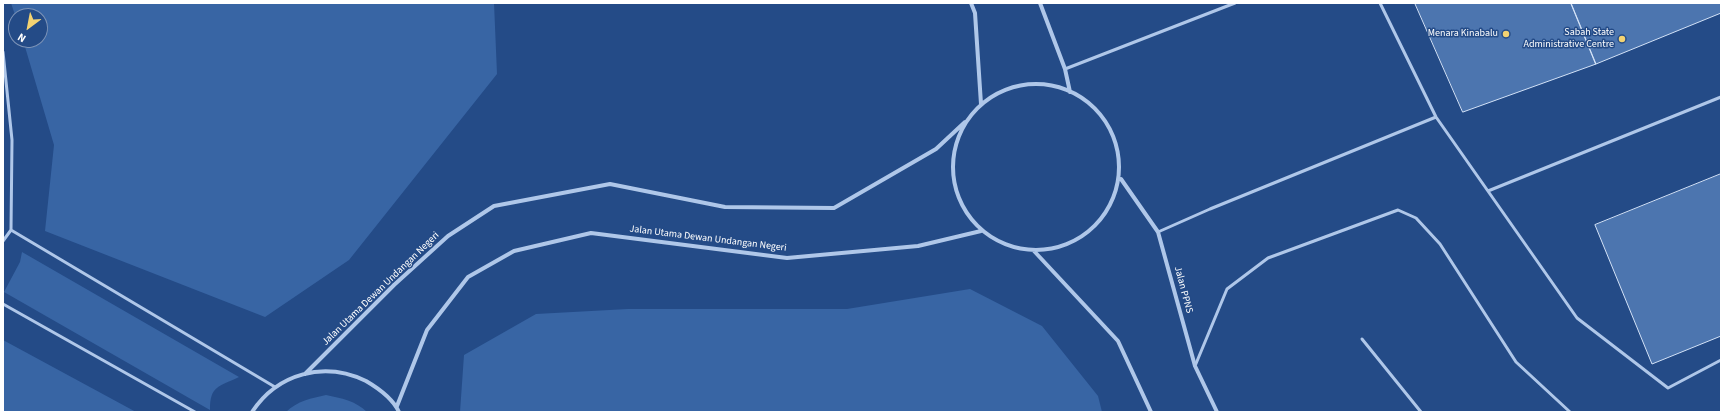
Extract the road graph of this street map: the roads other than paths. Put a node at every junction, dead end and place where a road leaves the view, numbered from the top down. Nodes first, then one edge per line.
1 (971, 3) edge
2 (1040, 3) edge
3 (1236, 3) edge
4 (1380, 3) edge
5 (3, 52) edge
6 (1065, 69) junction
7 (1070, 92) junction
8 (1721, 97) edge
9 (981, 104) junction
10 (1436, 117) junction
11 (965, 122) junction
12 (1121, 179) junction
13 (1488, 192) junction
14 (11, 230) junction
15 (981, 231) junction
16 (1158, 232) junction
17 (3, 241) edge
18 (1034, 250) junction
19 (3, 304) edge
20 (1362, 339) dead end
21 (1721, 360) edge
22 (1195, 366) junction
23 (305, 374) junction
24 (275, 387) junction
25 (397, 406) junction
26 (195, 412) edge
27 (252, 412) edge
28 (399, 412) edge
29 (1151, 412) edge
30 (1217, 412) edge
31 (1420, 412) edge
32 (1570, 412) edge

1 - 9 street
2 - 6 street
3 - 6 lane
4 - 10 lane
5 - 14 lane
6 - 7 street
7 - 9 street
7 - 12 street
8 - 13 lane
9 - 11 street
10 - 13 lane
10 - 16 lane
11 - 15 street
11 - 23 street, Jalan Utama Dewan Undangan Negeri
12 - 16 street, Jalan PPNS
12 - 18 street
13 - 21 lane
14 - 17 lane
14 - 24 lane
15 - 18 street
15 - 25 street, Jalan Utama Dewan Undangan Negeri
16 - 22 street, Jalan PPNS
18 - 29 street
19 - 26 lane
20 - 31 lane
22 - 30 street, Jalan PPNS
22 - 32 lane
23 - 24 street
23 - 25 street
24 - 27 street
25 - 28 street

